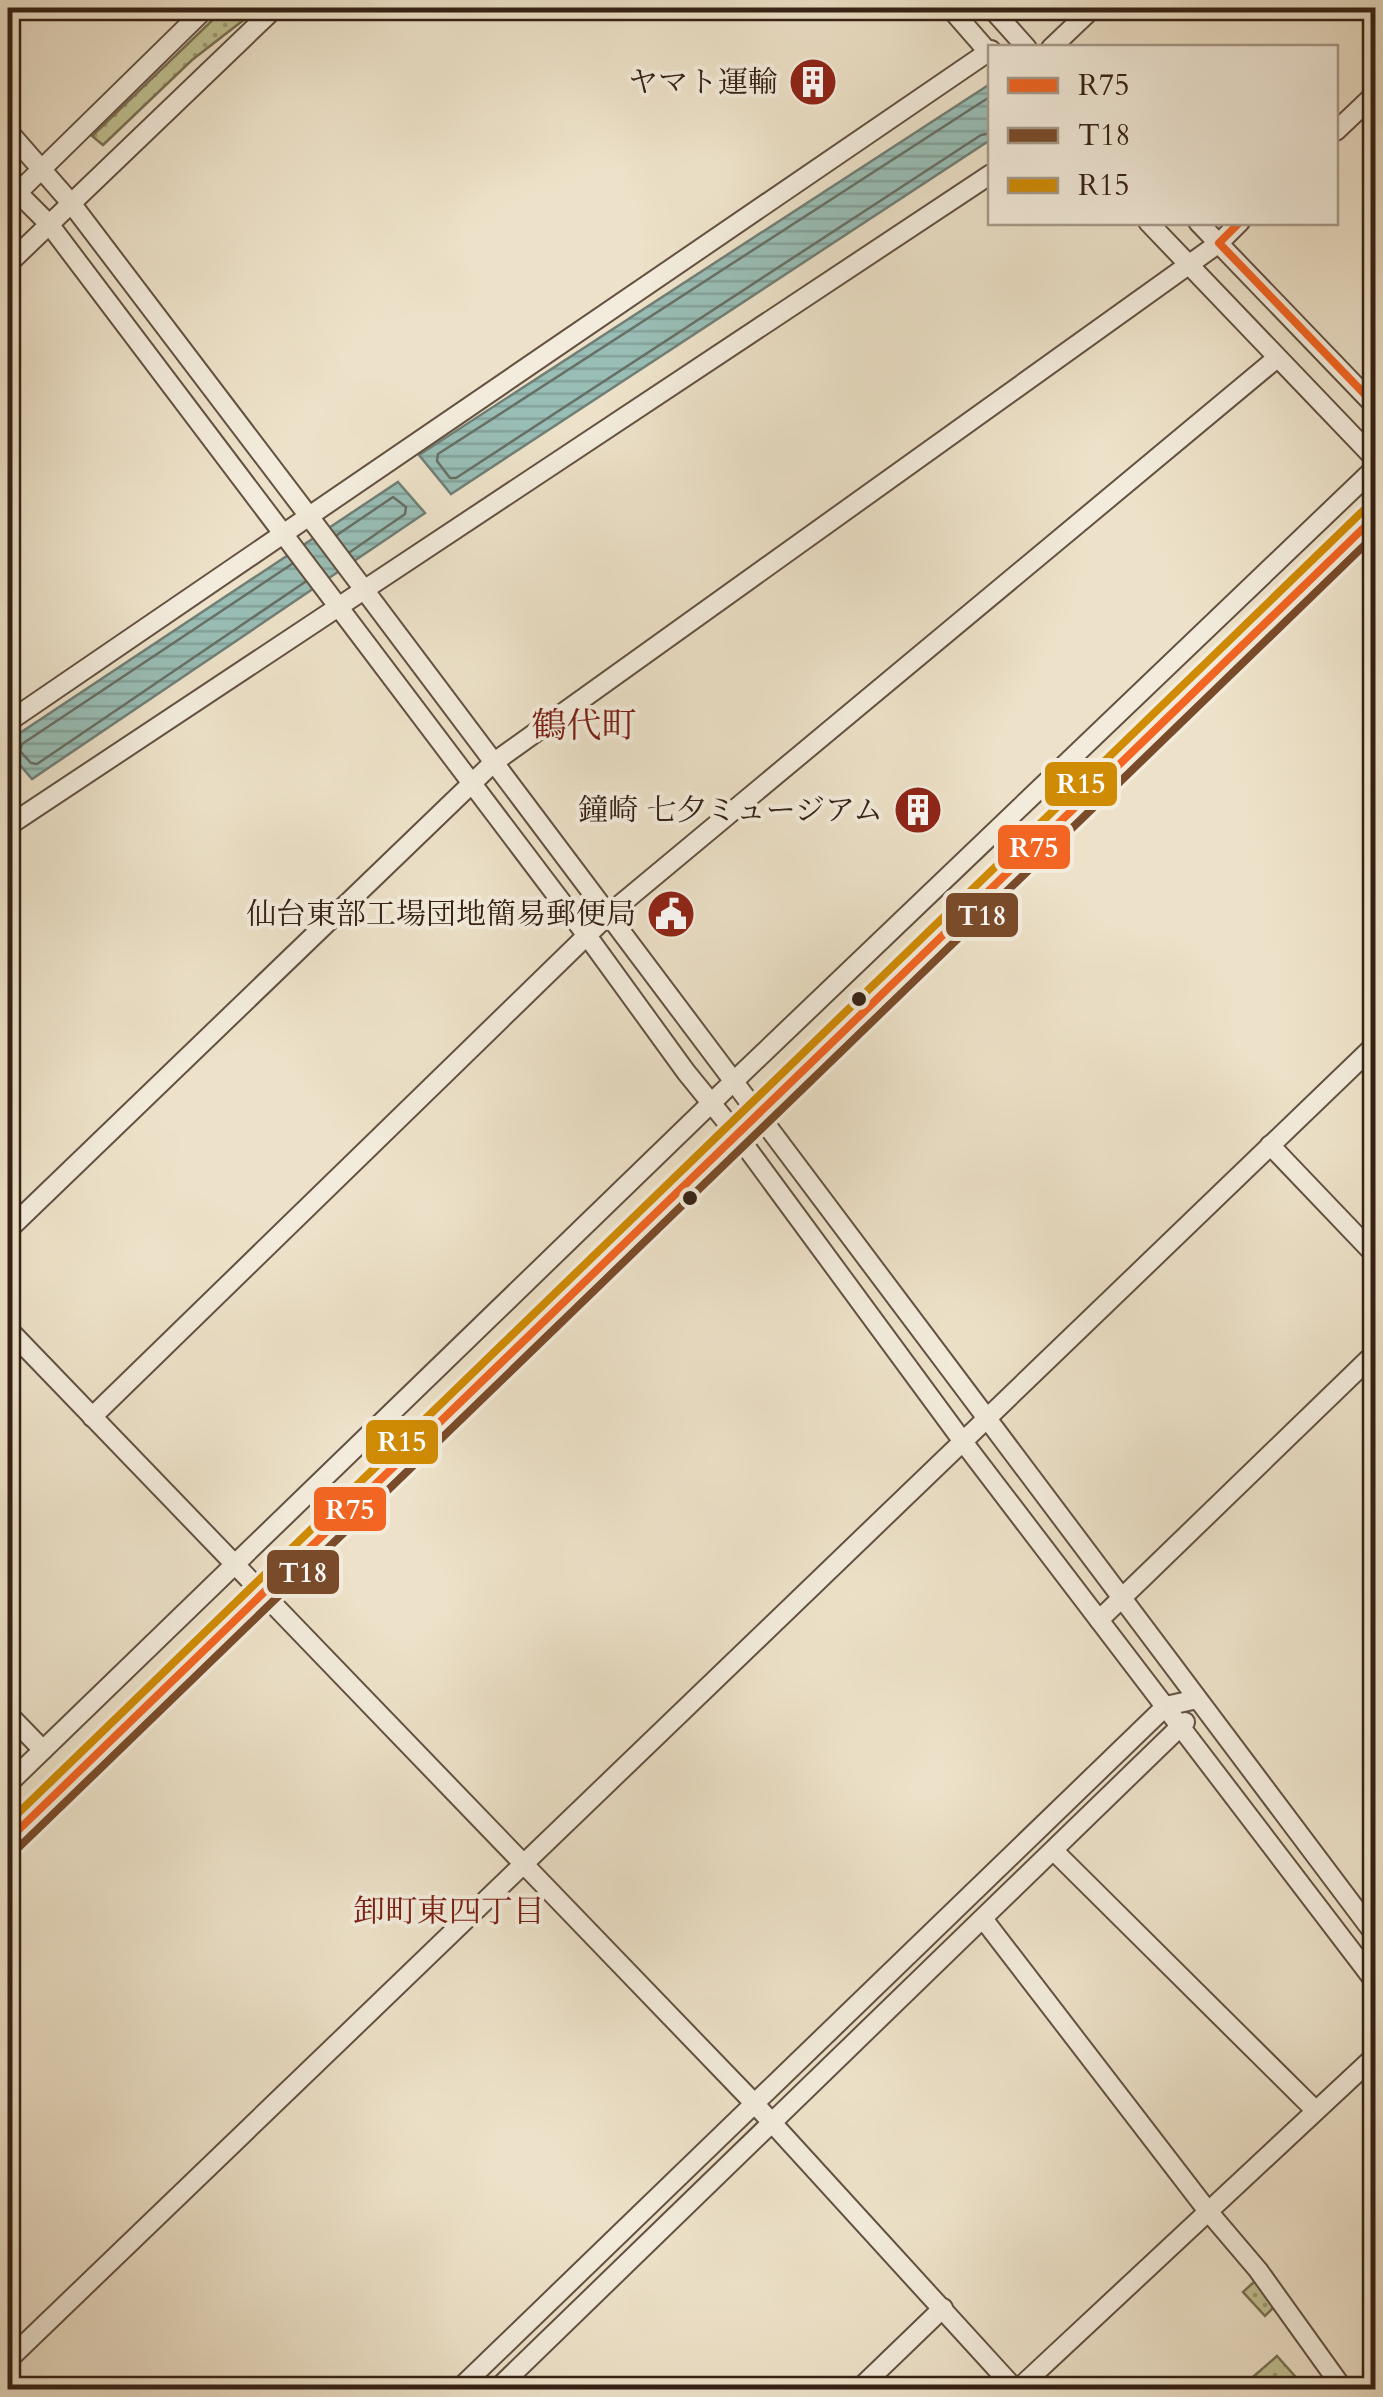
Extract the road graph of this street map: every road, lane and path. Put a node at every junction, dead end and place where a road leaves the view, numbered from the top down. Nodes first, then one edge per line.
1 (206, 8) edge
2 (275, 8) edge
3 (950, 8) edge
4 (990, 8) edge
5 (1092, 8) edge
6 (1021, 41) edge
7 (1054, 45) edge
8 (988, 48) edge
9 (988, 53) edge
10 (1376, 93) edge
11 (1338, 129) edge
12 (8, 131) edge
13 (40, 170) junction
14 (988, 175) edge
15 (10, 193) edge
16 (72, 203) junction
17 (49, 224) junction
18 (1151, 225) edge
19 (1201, 225) edge
20 (1237, 225) edge
21 (1218, 244) junction
22 (8, 264) edge
23 (1189, 264) junction
24 (1277, 358) junction
25 (1376, 407) edge
26 (1376, 460) edge
27 (1376, 467) edge
28 (308, 516) junction
29 (1376, 516) edge
30 (284, 533) junction
31 (365, 590) junction
32 (335, 601) junction
33 (8, 722) edge
34 (494, 763) junction
35 (471, 781) junction
36 (8, 826) edge
37 (609, 914) junction
38 (588, 936) junction
39 (1376, 1044) edge
40 (733, 1082) junction
41 (710, 1104) junction
42 (759, 1114) junction
43 (738, 1136) junction
44 (1270, 1146) junction
45 (8, 1230) edge
46 (1376, 1256) edge
47 (8, 1330) edge
48 (1376, 1352) edge
49 (92, 1416) junction
50 (987, 1420) junction
51 (964, 1442) junction
52 (236, 1565) junction
53 (262, 1595) junction
54 (1121, 1598) junction
55 (1100, 1620) junction
56 (1196, 1699) junction
57 (1166, 1706) junction
58 (8, 1714) edge
59 (1182, 1728) junction
60 (43, 1750) junction
61 (8, 1784) edge
62 (8, 1840) edge
63 (1055, 1852) junction
64 (524, 1865) junction
65 (984, 1920) junction
66 (1376, 1936) edge
67 (1373, 1976) edge
68 (1376, 2056) edge
69 (754, 2103) junction
70 (1315, 2110) junction
71 (772, 2124) junction
72 (1207, 2210) junction
73 (944, 2308) junction
74 (8, 2360) edge
75 (508, 2386) edge
76 (862, 2388) edge
77 (458, 2390) edge
78 (1016, 2390) edge
79 (1344, 2390) edge

1 - 13 street
2 - 16 street
3 - 8 street
4 - 6 street
5 - 7 street
9 - 28 street
10 - 11 street
12 - 13 street
13 - 15 street
13 - 16 street
14 - 31 street
15 - 17 street
16 - 17 street
16 - 28 street
17 - 22 street
17 - 30 street
18 - 23 street
19 - 21 street
20 - 21 street
21 - 23 street
21 - 25 street
23 - 24 street
23 - 34 street
24 - 26 street
24 - 37 street
27 - 40 street
28 - 30 street
28 - 31 street
29 - 42 street
30 - 32 street
30 - 33 street
31 - 32 street
31 - 34 street
32 - 35 street
32 - 36 street
34 - 35 street
34 - 37 street
35 - 38 street
35 - 45 street
37 - 38 street
37 - 40 street
38 - 41 street
38 - 49 street
39 - 44 street
40 - 41 street
40 - 42 street
41 - 43 street
41 - 52 street
42 - 43 street
42 - 50 street
43 - 51 street
43 - 53 street
44 - 46 street
44 - 50 street
47 - 49 street
48 - 54 street
49 - 52 street
50 - 51 street
50 - 54 street
51 - 55 street
51 - 64 street
52 - 53 street
52 - 60 street
53 - 62 street
53 - 64 street
54 - 55 street
54 - 56 street
55 - 57 street
56 - 57 street
56 - 59 street
56 - 66 street
57 - 59 street
57 - 69 street
58 - 60 street
59 - 63 street
59 - 67 street
60 - 61 street
63 - 65 street
63 - 70 street
64 - 69 street
64 - 74 street
65 - 71 street
65 - 72 street
68 - 70 street
69 - 71 street
69 - 77 street
70 - 72 street
71 - 73 street
71 - 75 street
72 - 78 street
72 - 79 street
73 - 76 street
73 - 78 street

